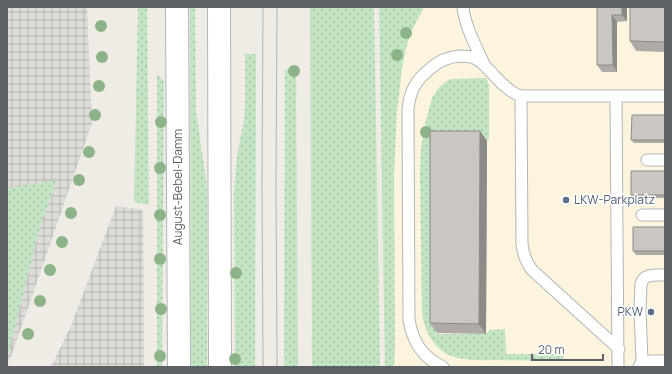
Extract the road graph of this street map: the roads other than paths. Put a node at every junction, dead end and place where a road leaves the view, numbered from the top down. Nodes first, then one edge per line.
1 (177, 7) edge
2 (219, 7) edge
3 (463, 7) edge
4 (485, 65) junction
5 (521, 96) junction
6 (616, 96) junction
7 (665, 96) edge
8 (647, 160) dead end
9 (665, 160) edge
10 (665, 214) edge
11 (642, 215) dead end
12 (665, 275) edge
13 (619, 349) junction
14 (665, 361) edge
15 (641, 364) edge
16 (178, 367) edge
17 (220, 367) edge
18 (443, 367) edge
19 (618, 367) edge

1 - 16 main road, August-Bebel-Damm
2 - 17 main road
3 - 4 lane
4 - 5 lane
4 - 18 lane
5 - 6 lane
5 - 13 lane
6 - 7 lane
6 - 13 lane
8 - 9 lane
10 - 11 lane
12 - 15 lane
13 - 19 lane
14 - 15 lane

